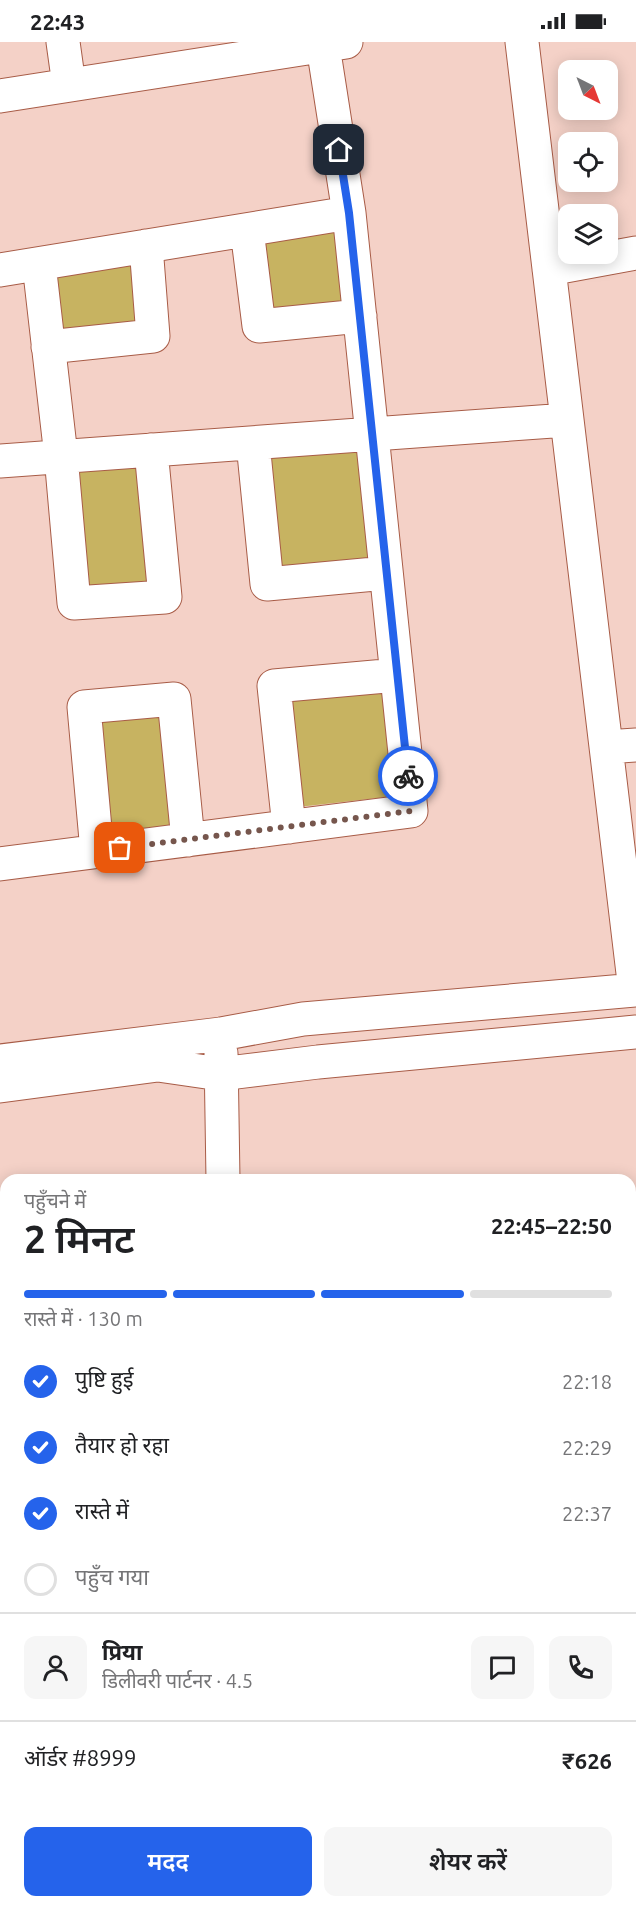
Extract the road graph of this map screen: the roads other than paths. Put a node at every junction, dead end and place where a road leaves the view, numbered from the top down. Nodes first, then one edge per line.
1 (63, 42) edge
2 (522, 42) edge
3 (334, 44) edge
4 (69, 85) junction
5 (0, 96) edge
6 (349, 213) junction
7 (246, 230) junction
8 (146, 246) junction
9 (636, 253) edge
10 (39, 264) junction
11 (549, 269) junction
12 (0, 270) edge
13 (360, 316) junction
14 (48, 346) junction
15 (567, 420) junction
16 (372, 434) junction
17 (253, 443) junction
18 (151, 450) junction
19 (61, 456) junction
20 (0, 461) edge
21 (386, 573) junction
22 (397, 675) junction
23 (621, 746) edge
24 (289, 827) junction
25 (188, 840) junction
26 (97, 851) junction
27 (0, 864) edge
28 (636, 990) edge
29 (636, 1032) edge
30 (221, 1034) junction
31 (0, 1061) edge
32 (220, 1074) junction
33 (0, 1086) edge
34 (223, 1174) edge

1 - 4 street
2 - 11 street
3 - 4 street
3 - 6 street
4 - 5 street
6 - 7 street
6 - 13 street
7 - 8 street
7 - 13 street
8 - 10 street
8 - 14 street
9 - 11 street
10 - 12 street
10 - 14 street
11 - 15 street
13 - 16 street
14 - 19 street
15 - 16 street
15 - 23 street
16 - 17 street
16 - 21 street
17 - 18 street
17 - 21 street
18 - 19 street
18 - 19 street
19 - 20 street
21 - 22 street
22 - 24 street
22 - 24 street
23 - 28 street
24 - 25 street
25 - 26 street
25 - 26 street
26 - 27 street
28 - 30 street
29 - 32 street
30 - 31 street
30 - 32 street
32 - 33 street
32 - 34 street

